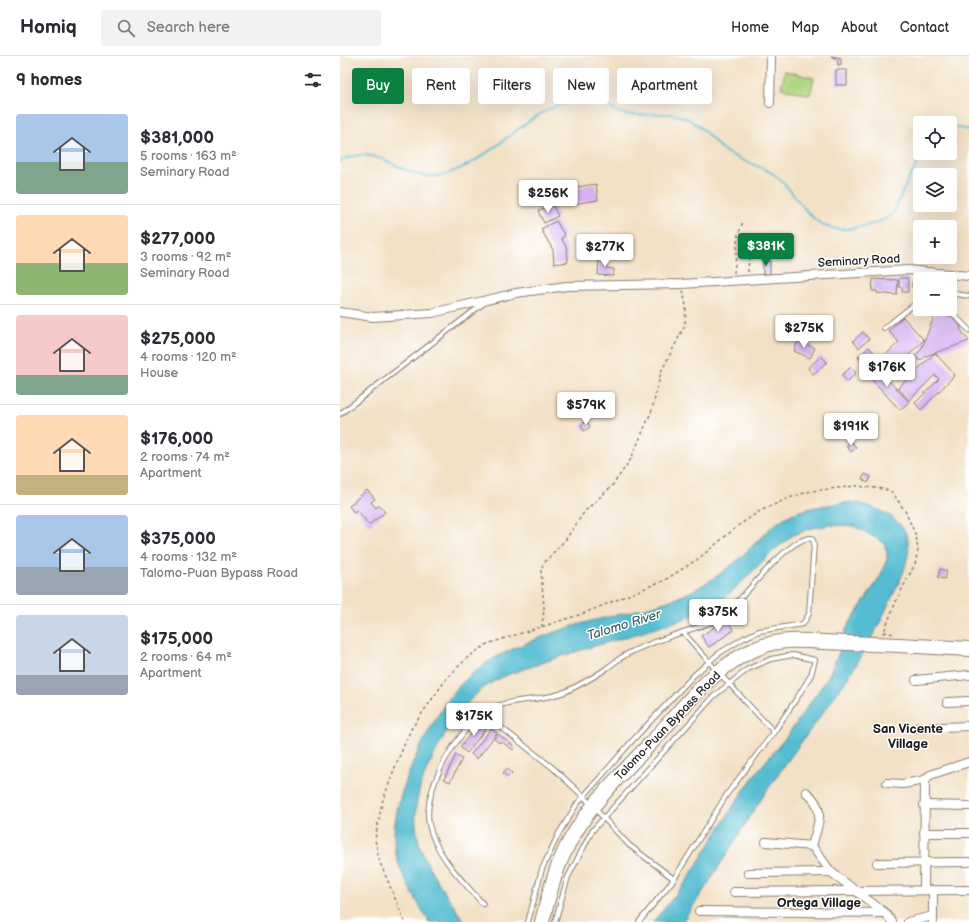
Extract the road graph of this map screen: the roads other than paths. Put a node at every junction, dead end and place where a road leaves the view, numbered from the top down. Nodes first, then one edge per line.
1 (771, 56) edge
2 (770, 103) dead end
3 (919, 272) edge
4 (957, 276) edge
5 (969, 276) edge
6 (957, 294) edge
7 (969, 296) edge
8 (487, 300) junction
9 (913, 305) edge
10 (340, 312) edge
11 (955, 316) edge
12 (884, 328) dead end
13 (969, 330) edge
14 (340, 414) edge
15 (684, 632) junction
16 (969, 649) edge
17 (708, 661) junction
18 (718, 672) junction
19 (969, 675) edge
20 (916, 680) dead end
21 (728, 683) junction
22 (969, 701) edge
23 (946, 702) dead end
24 (484, 714) junction
25 (969, 726) edge
26 (917, 728) dead end
27 (774, 732) junction
28 (969, 762) edge
29 (925, 780) junction
30 (887, 783) dead end
31 (806, 792) dead end
32 (583, 796) junction
33 (924, 805) junction
34 (593, 806) junction
35 (969, 806) edge
36 (603, 817) junction
37 (924, 832) junction
38 (969, 833) edge
39 (766, 842) dead end
40 (812, 846) junction
41 (924, 862) junction
42 (969, 862) edge
43 (877, 863) dead end
44 (832, 872) junction
45 (748, 873) dead end
46 (674, 879) junction
47 (928, 890) junction
48 (969, 890) edge
49 (858, 891) junction
50 (734, 892) dead end
51 (483, 904) dead end
52 (699, 911) dead end
53 (885, 913) junction
54 (933, 919) edge
55 (528, 922) edge
56 (542, 922) edge
57 (555, 922) edge
58 (639, 922) edge
59 (892, 922) edge
60 (908, 922) edge

1 - 2 street
3 - 8 street, Seminary Road
4 - 5 street, Seminary Road
6 - 7 lane
8 - 10 street, Seminary Road
8 - 14 lane
9 - 12 lane
11 - 13 lane
15 - 17 lane
15 - 17 lane
15 - 24 lane
16 - 18 highway, Talomo-Puan Bypass Road, bridge
17 - 18 lane
17 - 32 lane
18 - 21 lane
18 - 34 highway, Talomo-Puan Bypass Road
19 - 20 street
21 - 27 lane
21 - 27 lane
21 - 36 lane
22 - 23 street
24 - 32 lane
24 - 51 lane
25 - 26 street
27 - 46 lane
28 - 29 street
29 - 30 street
29 - 33 street
31 - 40 street
32 - 34 lane
32 - 55 lane
33 - 35 street
33 - 37 street
34 - 36 lane
34 - 56 highway, Talomo-Puan Bypass Road
36 - 46 lane
36 - 57 lane
37 - 38 street
37 - 41 street
39 - 40 street
40 - 44 street
41 - 42 street
41 - 43 street
41 - 47 street
44 - 45 street
44 - 49 street
46 - 58 lane
47 - 48 street
47 - 49 street
47 - 54 street
49 - 50 street
49 - 53 street
52 - 53 street
53 - 59 street
54 - 60 street

